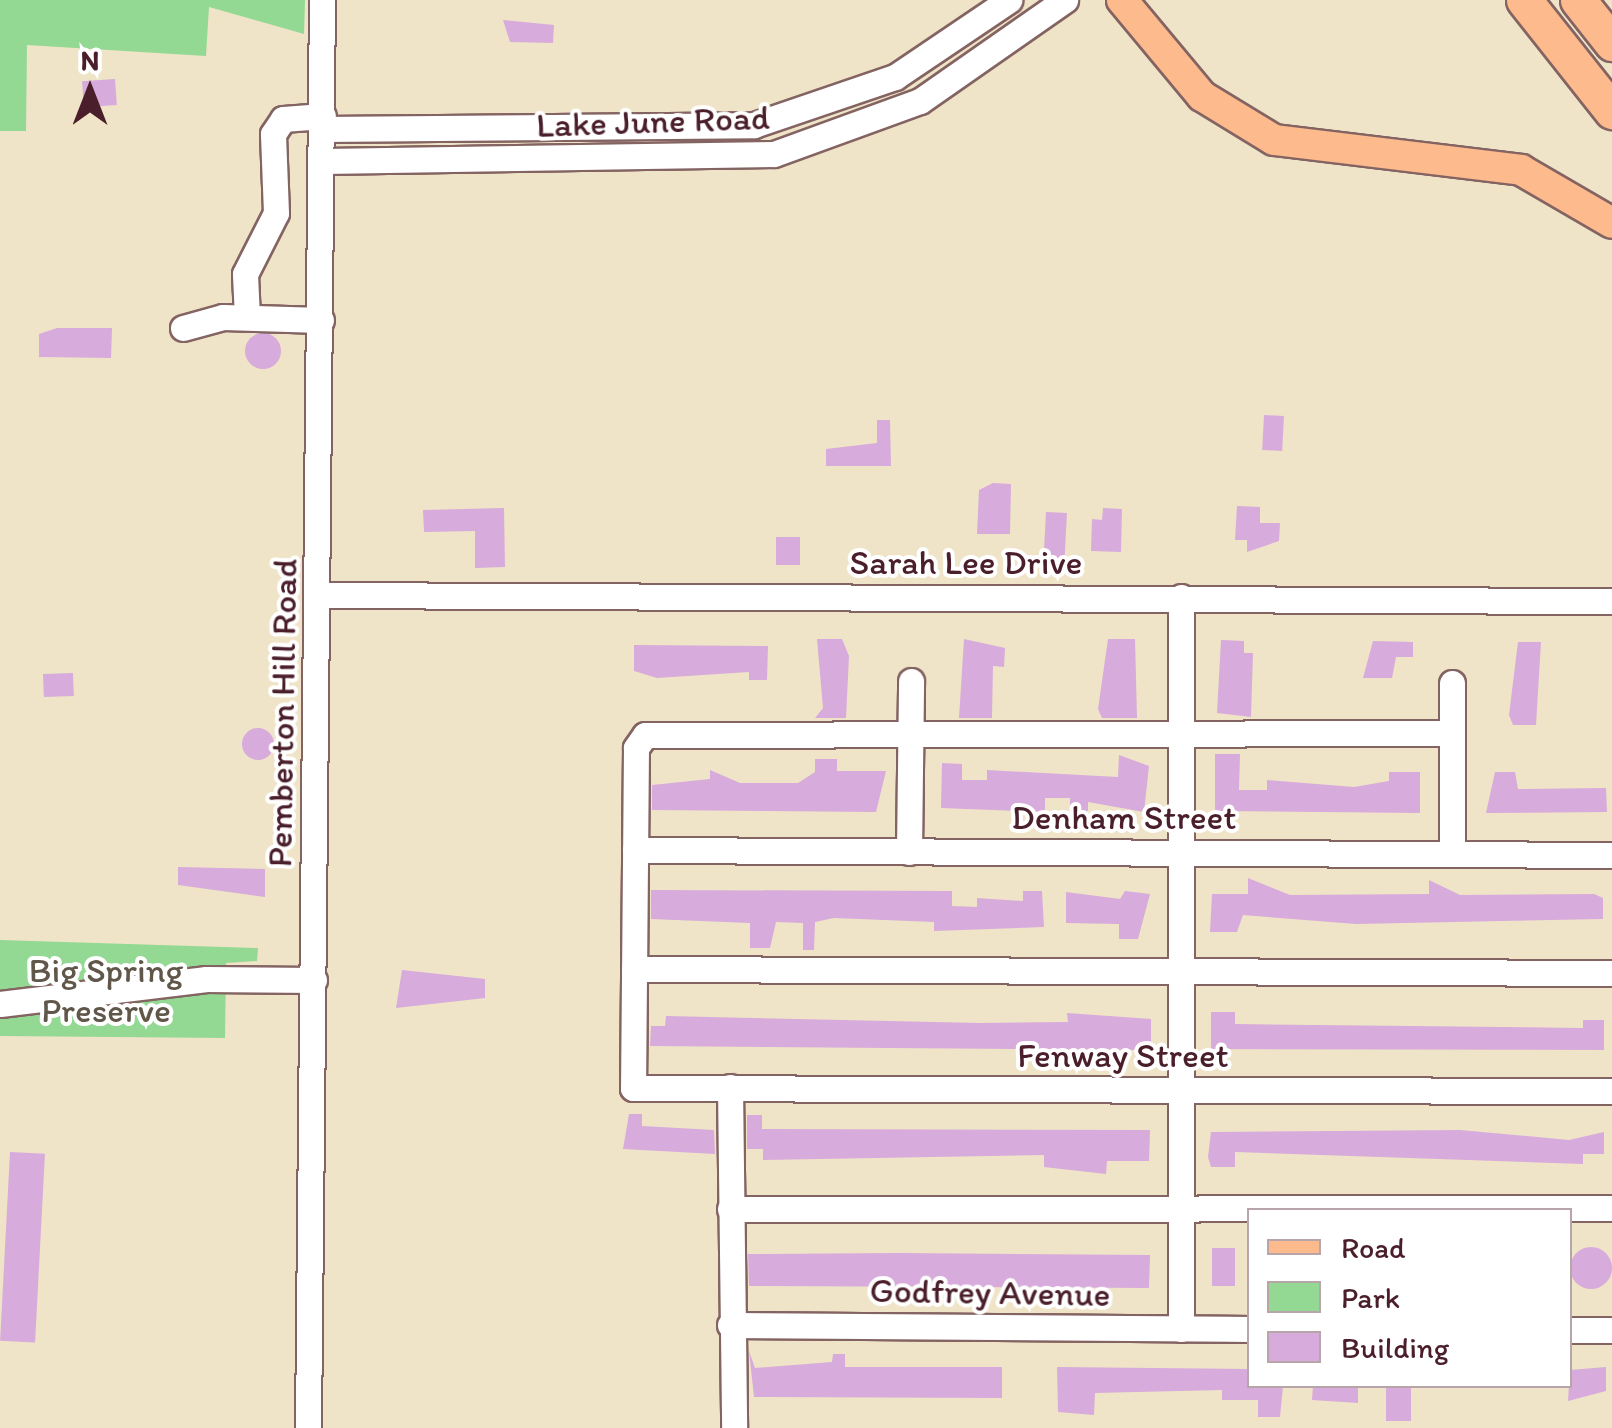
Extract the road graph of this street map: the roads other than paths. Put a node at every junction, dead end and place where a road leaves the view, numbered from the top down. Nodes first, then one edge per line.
1 (322, 0) edge
2 (1008, 0) edge
3 (1065, 0) edge
4 (1122, 0) edge
5 (1524, 0) edge
6 (1578, 0) edge
7 (978, 9) edge
8 (1612, 43) edge
9 (1612, 111) edge
10 (323, 123) junction
11 (323, 161) junction
12 (1612, 222) edge
13 (247, 318) junction
14 (321, 320) junction
15 (183, 328) dead end
16 (319, 595) junction
17 (1181, 597) junction
18 (1612, 601) edge
19 (910, 681) dead end
20 (1452, 683) dead end
21 (1178, 732) junction
22 (1452, 733) junction
23 (908, 734) junction
24 (636, 850) junction
25 (909, 852) junction
26 (1178, 852) junction
27 (1452, 854) junction
28 (1612, 855) edge
29 (634, 968) junction
30 (1180, 971) junction
31 (1612, 973) edge
32 (314, 980) junction
33 (0, 1004) edge
34 (730, 1087) junction
35 (1184, 1091) junction
36 (1612, 1091) edge
37 (1182, 1204) junction
38 (1612, 1208) edge
39 (730, 1209) junction
40 (730, 1325) junction
41 (1181, 1329) junction
42 (1247, 1329) edge
43 (1572, 1330) edge
44 (1612, 1330) edge
45 (308, 1428) edge
46 (734, 1428) edge

1 - 10 street, Pemberton Hill Road
2 - 7 street, Lake June Road
3 - 11 street, Lake June Road
4 - 12 main road
5 - 9 highway
6 - 8 highway
7 - 10 street, Lake June Road
10 - 11 street, Pemberton Hill Road
10 - 13 street, Lake June Road
11 - 14 street, Pemberton Hill Road
13 - 14 street
13 - 15 street
14 - 16 street, Pemberton Hill Road
16 - 17 street, Sarah Lee Drive
16 - 32 street, Pemberton Hill Road
17 - 18 street, Sarah Lee Drive
17 - 21 street
19 - 23 street
20 - 22 street
21 - 22 street
21 - 23 street
21 - 26 street
22 - 27 street
23 - 24 street
23 - 25 street
24 - 25 street, Denham Street
24 - 29 street
25 - 26 street, Denham Street
26 - 27 street, Denham Street
26 - 30 street
27 - 28 street, Denham Street
29 - 30 street
29 - 34 street, Fenway Street
30 - 31 street
30 - 35 street
32 - 33 street
32 - 45 street, Pemberton Hill Road
34 - 35 street, Fenway Street
34 - 39 street
35 - 36 street, Fenway Street
35 - 37 street
37 - 38 street
37 - 39 street
37 - 41 street
39 - 40 street
40 - 41 street, Godfrey Avenue
40 - 46 street
41 - 42 street, Godfrey Avenue
43 - 44 street

